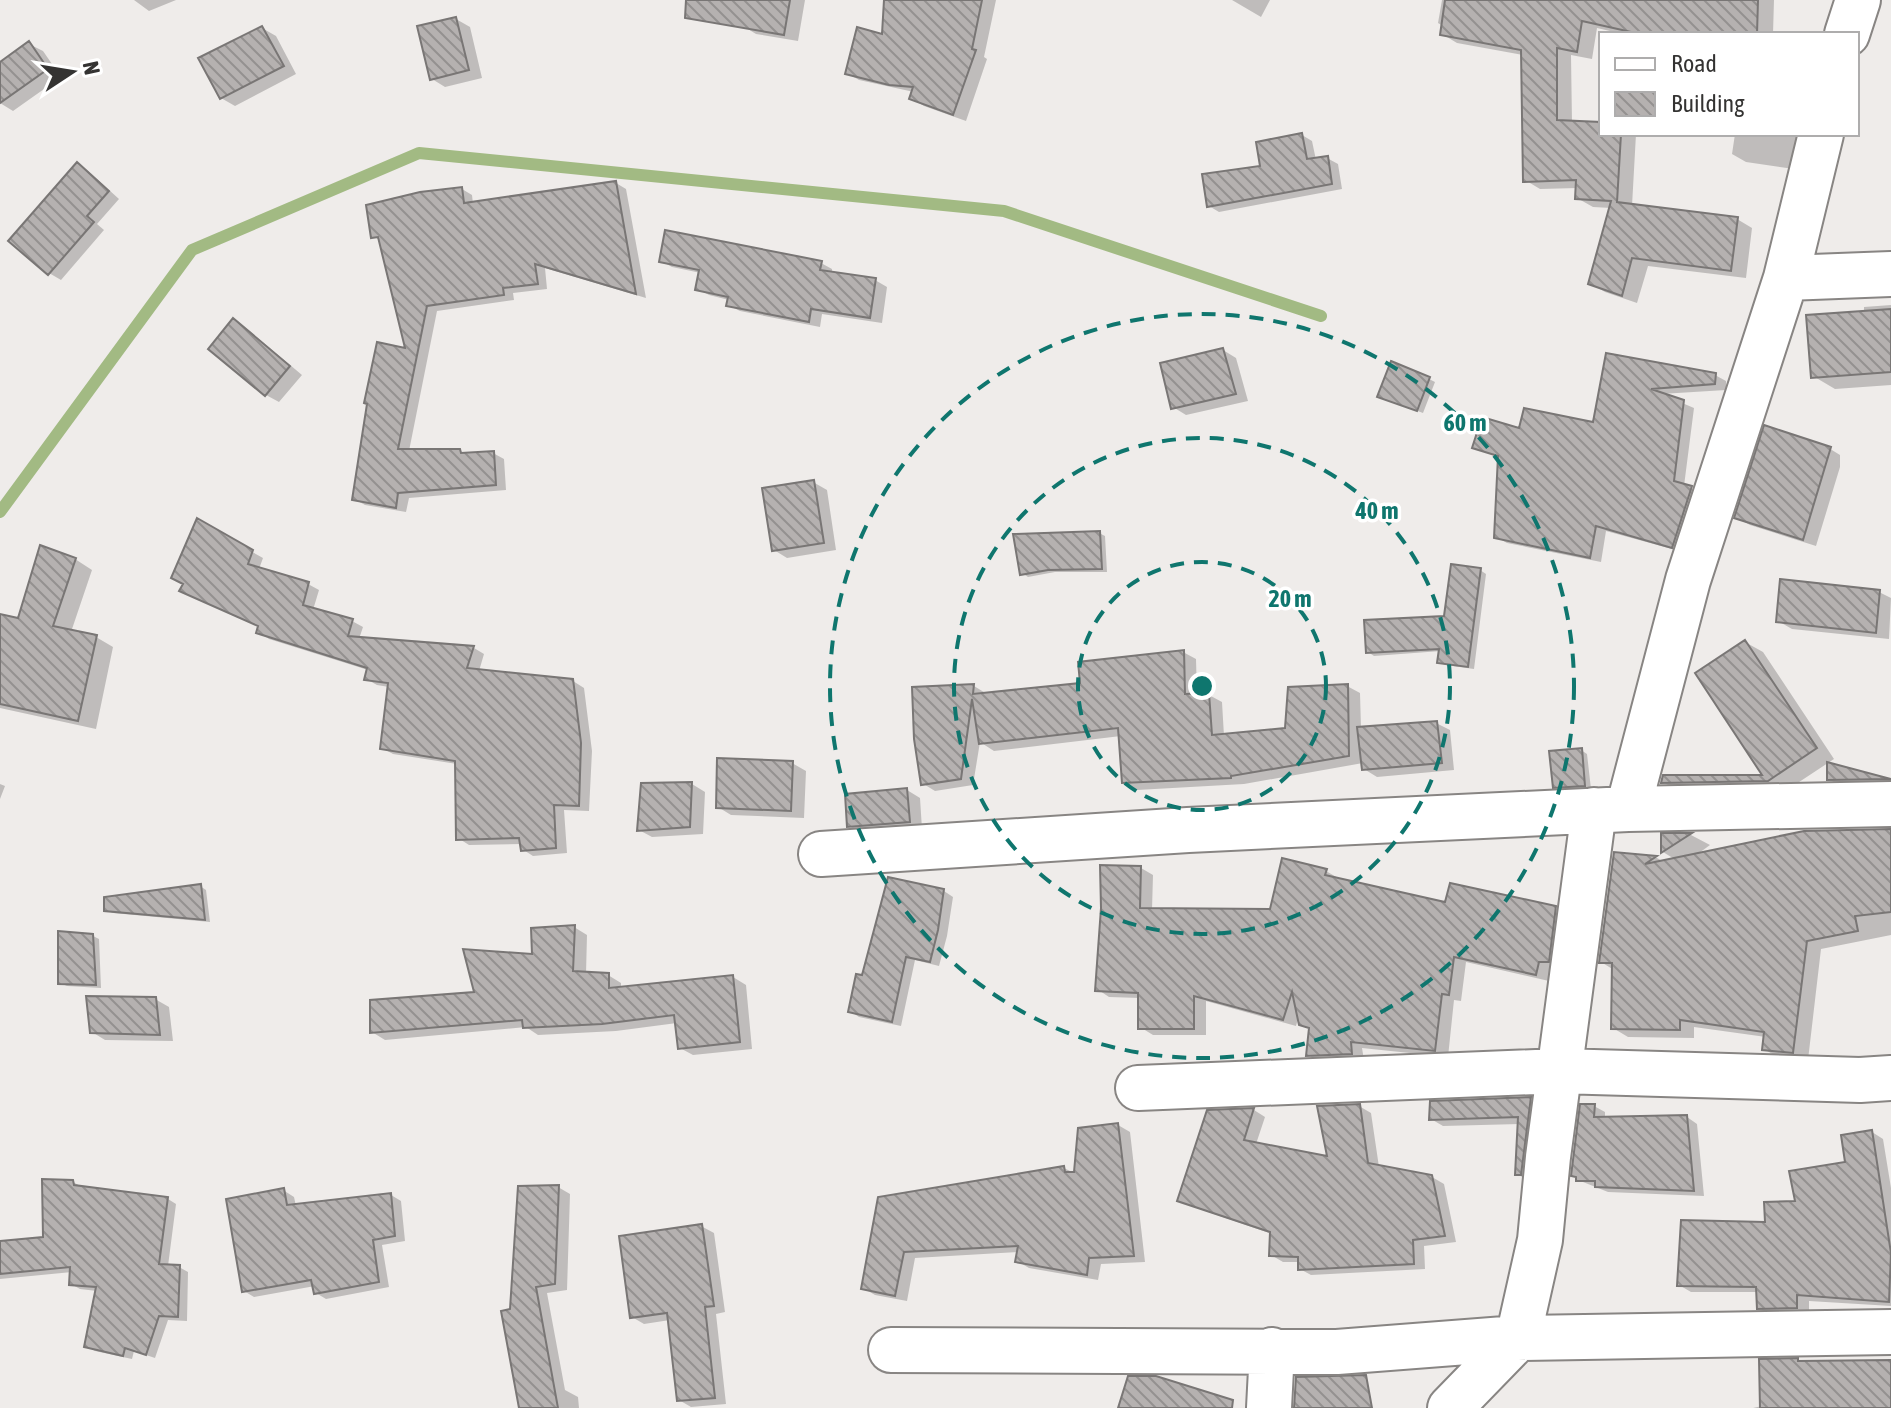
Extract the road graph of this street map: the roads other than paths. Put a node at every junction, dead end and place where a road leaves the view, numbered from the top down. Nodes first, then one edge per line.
1 (1858, 0) edge
2 (1848, 32) edge
3 (1821, 136) edge
4 (1891, 274) edge
5 (1786, 278) junction
6 (1891, 804) edge
7 (1611, 810) junction
8 (821, 854) dead end
9 (1559, 1071) junction
10 (1891, 1078) edge
11 (1138, 1088) dead end
12 (1891, 1332) edge
13 (1518, 1338) junction
14 (891, 1350) dead end
15 (1272, 1350) junction
16 (1269, 1408) edge
17 (1450, 1408) edge

1 - 2 street
3 - 5 street
4 - 5 street
5 - 7 street
6 - 7 street
7 - 8 street
7 - 9 street
9 - 10 street
9 - 11 street
9 - 13 street
12 - 13 street
13 - 15 street
13 - 17 street
14 - 15 street
15 - 16 street

